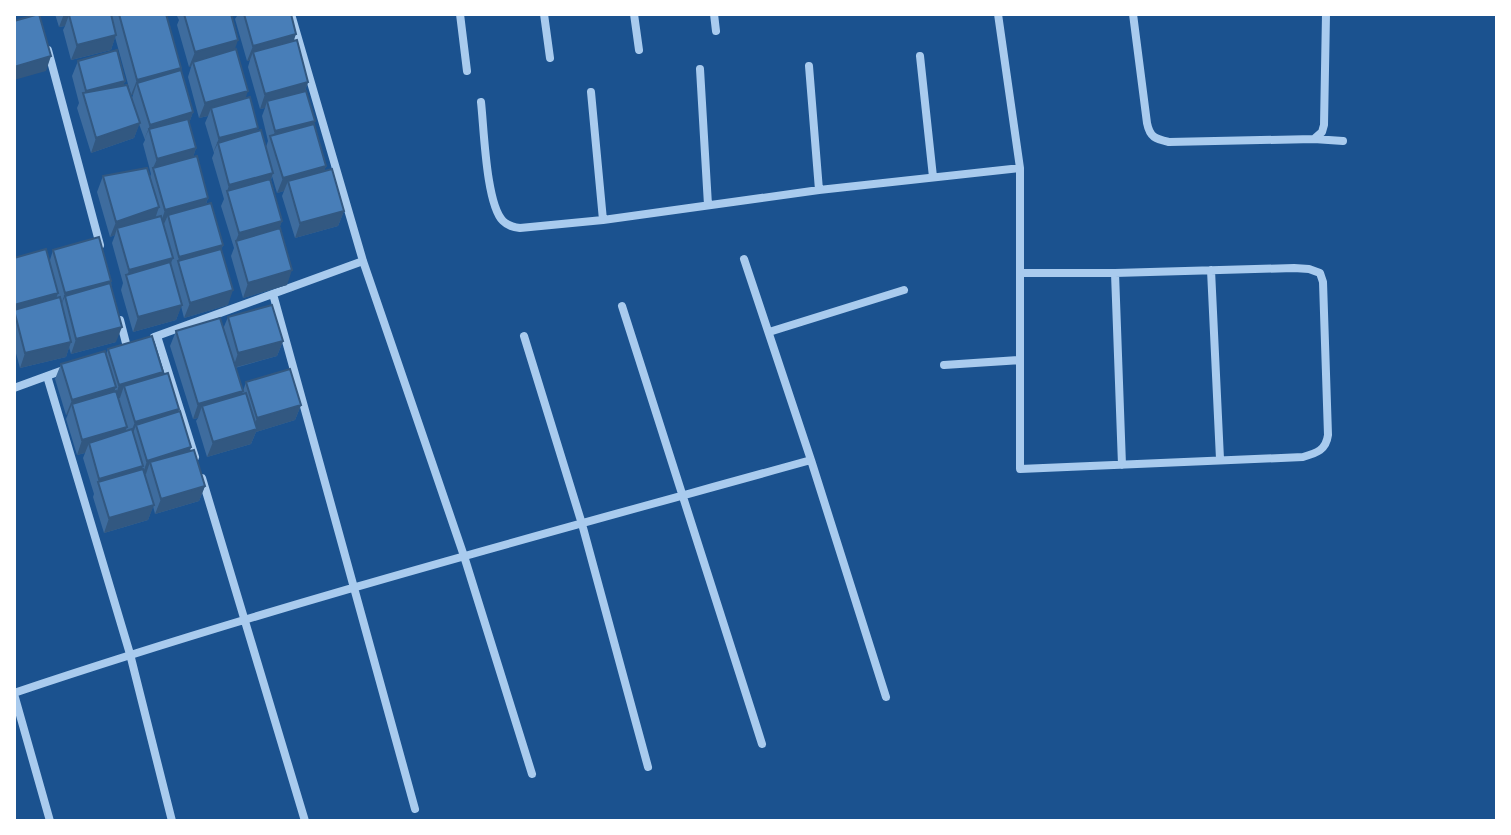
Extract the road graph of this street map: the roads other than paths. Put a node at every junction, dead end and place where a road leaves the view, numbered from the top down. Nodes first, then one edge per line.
1 (291, 14) edge
2 (460, 14) edge
3 (544, 14) edge
4 (634, 14) edge
5 (714, 14) edge
6 (998, 14) edge
7 (1133, 14) edge
8 (1326, 14) edge
9 (716, 31) dead end
10 (46, 44) edge
11 (639, 50) dead end
12 (920, 56) dead end
13 (550, 58) dead end
14 (809, 66) dead end
15 (700, 69) dead end
16 (467, 71) dead end
17 (591, 92) dead end
18 (481, 102) dead end
19 (1314, 139) junction
20 (1343, 141) dead end
21 (1020, 168) junction
22 (933, 177) junction
23 (819, 190) junction
24 (708, 205) junction
25 (603, 220) junction
26 (103, 256) edge
27 (744, 259) dead end
28 (363, 261) junction
29 (1211, 270) junction
30 (1020, 273) junction
31 (1115, 273) junction
32 (904, 290) dead end
33 (229, 293) edge
34 (273, 294) junction
35 (622, 306) dead end
36 (232, 309) junction
37 (119, 316) edge
38 (769, 332) junction
39 (157, 336) junction
40 (524, 336) dead end
41 (147, 339) edge
42 (137, 343) edge
43 (127, 347) junction
44 (114, 351) edge
45 (1020, 360) junction
46 (944, 365) dead end
47 (73, 366) edge
48 (47, 376) junction
49 (14, 388) edge
50 (1220, 459) junction
51 (811, 460) junction
52 (1122, 465) junction
53 (682, 496) junction
54 (582, 524) junction
55 (464, 556) junction
56 (353, 589) junction
57 (246, 620) junction
58 (130, 654) junction
59 (14, 694) edge
60 (886, 697) dead end
61 (762, 744) dead end
62 (648, 767) dead end
63 (532, 774) dead end
64 (415, 809) dead end
65 (50, 821) edge
66 (172, 821) edge
67 (305, 821) edge

1 - 28 street
2 - 16 street
3 - 13 street
4 - 11 street
5 - 9 street
6 - 21 street
7 - 19 street
8 - 19 street
10 - 26 street
12 - 22 street
14 - 23 street
15 - 24 street
17 - 25 street
18 - 25 street
19 - 20 street
21 - 22 street
21 - 30 street
22 - 23 street
23 - 24 street
24 - 25 street
27 - 38 street
28 - 34 street
28 - 55 street
29 - 31 street
29 - 50 street
29 - 50 street
30 - 31 street
30 - 45 street
31 - 52 street
32 - 38 street
33 - 36 street
34 - 36 street
34 - 56 street
35 - 53 street
36 - 39 street
37 - 43 street
38 - 51 street
39 - 41 street
39 - 57 street
40 - 54 street
42 - 43 street
43 - 44 street
45 - 46 street
45 - 52 street
47 - 48 street
48 - 49 street
48 - 58 street
50 - 52 street
51 - 53 street
51 - 60 street
53 - 54 street
53 - 61 street
54 - 55 street
54 - 62 street
55 - 56 street
55 - 63 street
56 - 57 street
56 - 64 street
57 - 58 street
57 - 67 street
58 - 59 street
58 - 66 street
59 - 65 street

